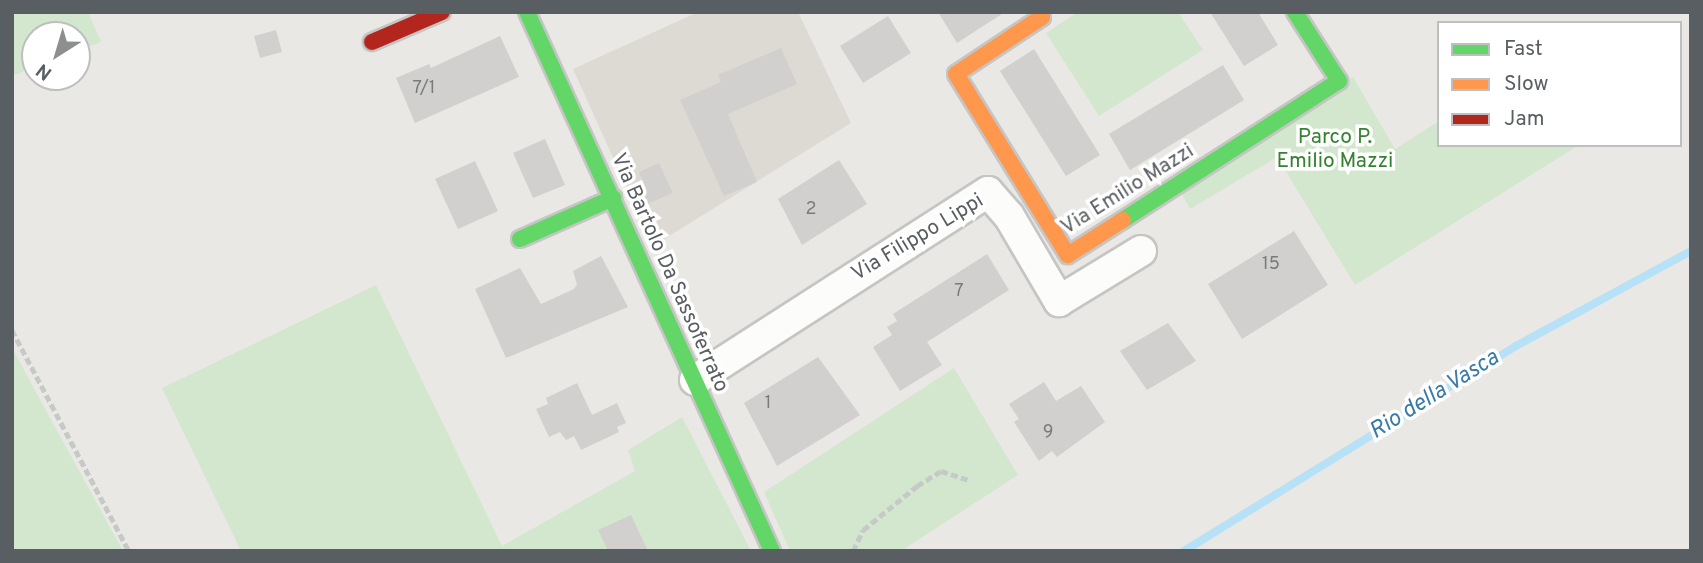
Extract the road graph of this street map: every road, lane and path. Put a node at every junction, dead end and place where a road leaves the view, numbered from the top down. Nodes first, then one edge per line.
1 (442, 12) edge
2 (527, 12) edge
3 (1039, 12) edge
4 (1295, 12) edge
5 (372, 42) dead end
6 (613, 198) junction
7 (520, 239) dead end
8 (1140, 251) dead end
9 (12, 330) edge
10 (695, 380) junction
11 (968, 480) dead end
12 (129, 551) edge
13 (772, 551) edge
14 (853, 551) edge

1 - 5 street
2 - 6 street, Via Bartolo Da Sassoferrato
3 - 4 street, Via Emilio Mazzi
6 - 7 street
6 - 10 street, Via Bartolo Da Sassoferrato
8 - 10 street, Via Filippo Lippi
9 - 12 path
10 - 13 street, Via Bartolo Da Sassoferrato
11 - 14 path

